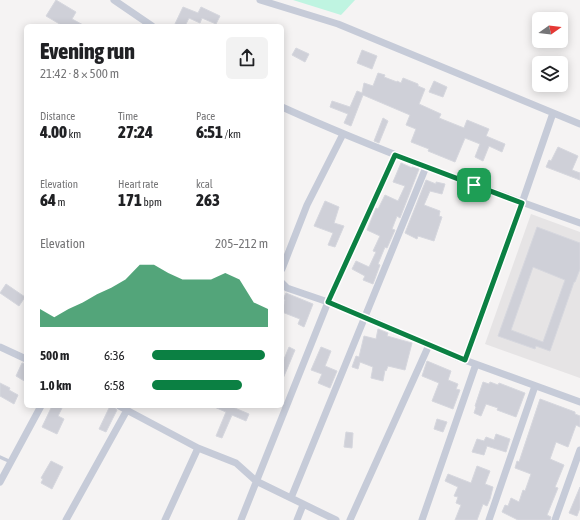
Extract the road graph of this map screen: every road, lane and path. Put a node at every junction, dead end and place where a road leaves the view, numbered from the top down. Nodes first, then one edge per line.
1 (114, 0) edge
2 (260, 0) edge
3 (149, 24) edge
4 (284, 108) edge
5 (553, 113) junction
6 (580, 124) edge
7 (343, 134) junction
8 (395, 155) junction
9 (426, 167) junction
10 (522, 203) junction
11 (580, 223) edge
12 (284, 264) edge
13 (284, 285) edge
14 (328, 302) junction
15 (365, 317) junction
16 (429, 345) junction
17 (0, 347) edge
18 (24, 358) edge
19 (465, 360) junction
20 (476, 364) junction
21 (535, 386) junction
22 (580, 402) edge
23 (40, 408) edge
24 (123, 408) edge
25 (127, 410) junction
26 (198, 448) junction
27 (580, 450) edge
28 (0, 457) edge
29 (11, 462) junction
30 (256, 481) junction
31 (0, 482) edge
32 (291, 498) junction
33 (303, 505) junction
34 (66, 520) edge
35 (165, 520) edge
36 (241, 520) edge
37 (297, 520) edge
38 (336, 520) edge
39 (350, 520) edge
40 (422, 520) edge
41 (489, 520) edge
42 (555, 520) edge

1 - 3 street
2 - 5 street
4 - 7 street
5 - 6 street
5 - 10 street
7 - 8 street
7 - 12 street
8 - 9 street
8 - 14 street
9 - 10 street
9 - 15 street
10 - 11 street
10 - 19 street
13 - 14 street
14 - 15 street
14 - 30 street
15 - 16 street
15 - 32 street
16 - 19 street
16 - 39 street
17 - 18 street
19 - 20 street
20 - 21 street
20 - 40 street
21 - 22 street
21 - 41 street
23 - 29 street
24 - 25 street
25 - 26 street
25 - 34 street
26 - 30 street
26 - 35 street
27 - 42 street
28 - 29 lane
29 - 31 street
30 - 32 street
30 - 36 street
32 - 33 street
33 - 37 street
33 - 38 street

